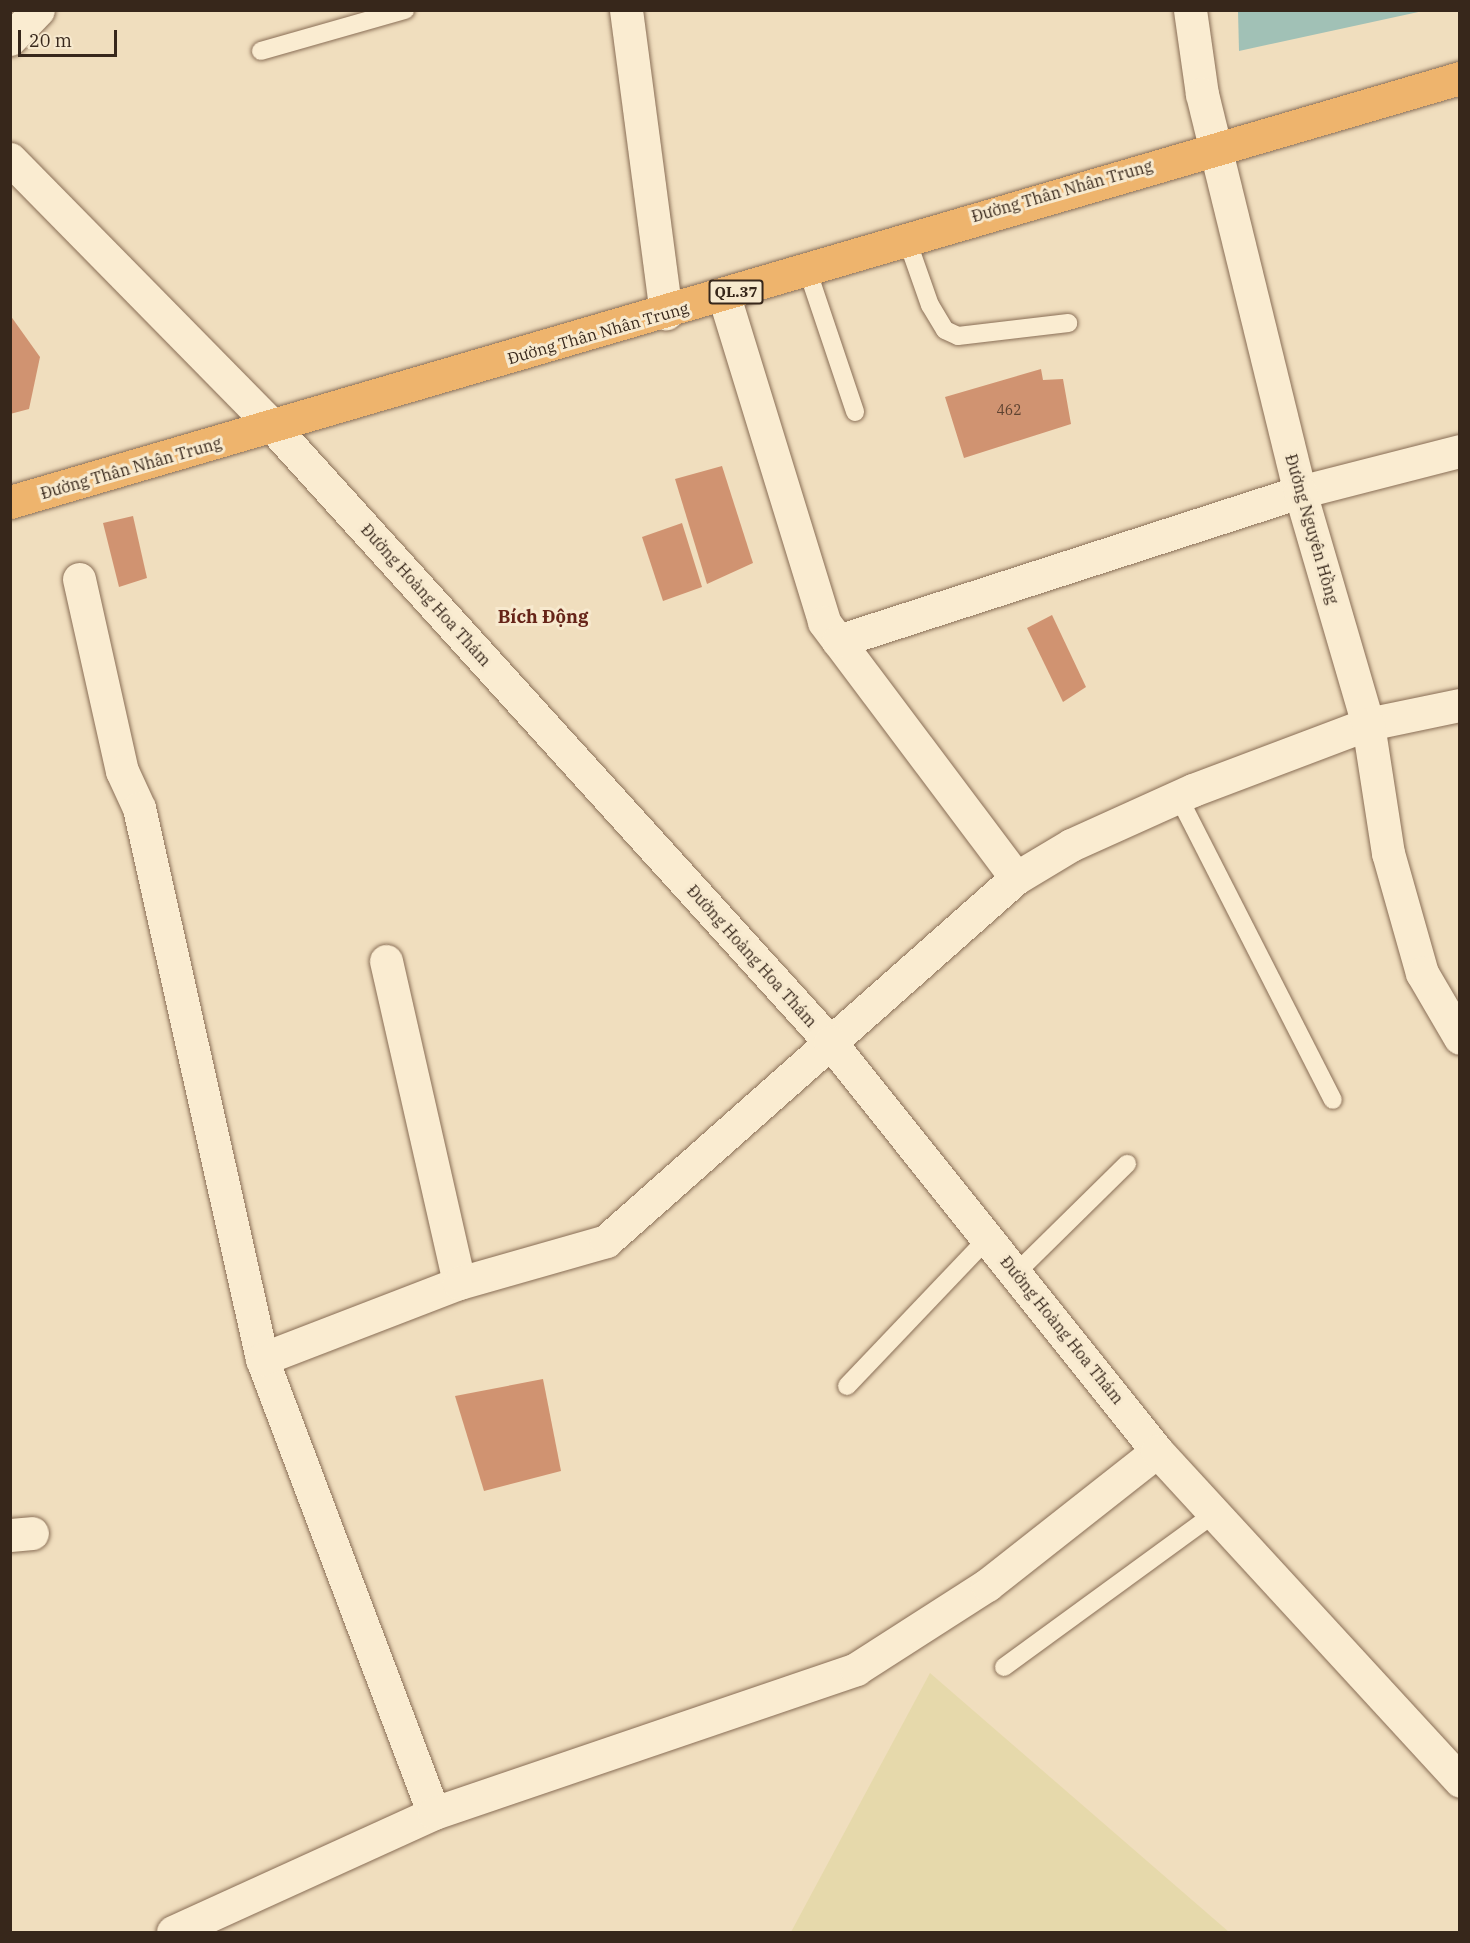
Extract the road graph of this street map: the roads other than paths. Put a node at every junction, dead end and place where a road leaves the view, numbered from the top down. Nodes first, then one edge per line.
1 (38, 10) edge
2 (405, 10) edge
3 (626, 10) edge
4 (1190, 10) edge
5 (10, 39) edge
6 (261, 51) dead end
7 (1460, 78) edge
8 (1215, 146) junction
9 (10, 159) edge
10 (906, 237) junction
11 (806, 266) junction
12 (724, 296) junction
13 (666, 313) junction
14 (1068, 323) dead end
15 (855, 412) dead end
16 (274, 428) junction
17 (1460, 451) edge
18 (1300, 492) junction
19 (10, 502) edge
20 (79, 579) dead end
21 (838, 641) junction
22 (1460, 705) edge
23 (1368, 724) junction
24 (1178, 796) junction
25 (1016, 878) junction
26 (386, 962) dead end
27 (1460, 1038) edge
28 (830, 1042) junction
29 (1333, 1100) dead end
30 (1127, 1164) dead end
31 (987, 1239) junction
32 (1018, 1271) junction
33 (459, 1283) junction
34 (262, 1359) junction
35 (847, 1386) dead end
36 (1157, 1450) junction
37 (1214, 1514) junction
38 (1004, 1667) dead end
39 (1460, 1781) edge
40 (434, 1813) junction
41 (173, 1932) edge

1 - 5 street
2 - 6 lane
3 - 13 street
4 - 8 street, Đường Nguyên Hồng
7 - 8 highway, Đường Thân Nhân Trung / QL.37
8 - 10 highway, Đường Thân Nhân Trung / QL.37
8 - 18 street, Đường Nguyên Hồng
9 - 16 street, Đường Hoàng Hoa Thám
10 - 11 highway, Đường Thân Nhân Trung / QL.37
10 - 14 lane
11 - 12 highway, Đường Thân Nhân Trung / QL.37
11 - 15 lane
12 - 13 highway, Đường Thân Nhân Trung / QL.37
12 - 21 street
13 - 16 highway, Đường Thân Nhân Trung / QL.37
16 - 19 highway, Đường Thân Nhân Trung / QL.37
16 - 28 street, Đường Hoàng Hoa Thám
17 - 18 street
18 - 21 street
18 - 23 street, Đường Nguyên Hồng
20 - 34 street
21 - 25 street
22 - 23 street
23 - 24 street
23 - 27 street, Đường Nguyên Hồng
24 - 25 street
24 - 29 lane
25 - 28 street
26 - 33 street
28 - 31 street, Đường Hoàng Hoa Thám
28 - 33 street
30 - 32 lane
31 - 32 street, Đường Hoàng Hoa Thám
31 - 35 lane
32 - 36 street, Đường Hoàng Hoa Thám
33 - 34 street
34 - 40 street
36 - 37 street, Đường Hoàng Hoa Thám
36 - 40 street
37 - 38 lane
37 - 39 street, Đường Hoàng Hoa Thám
40 - 41 street

